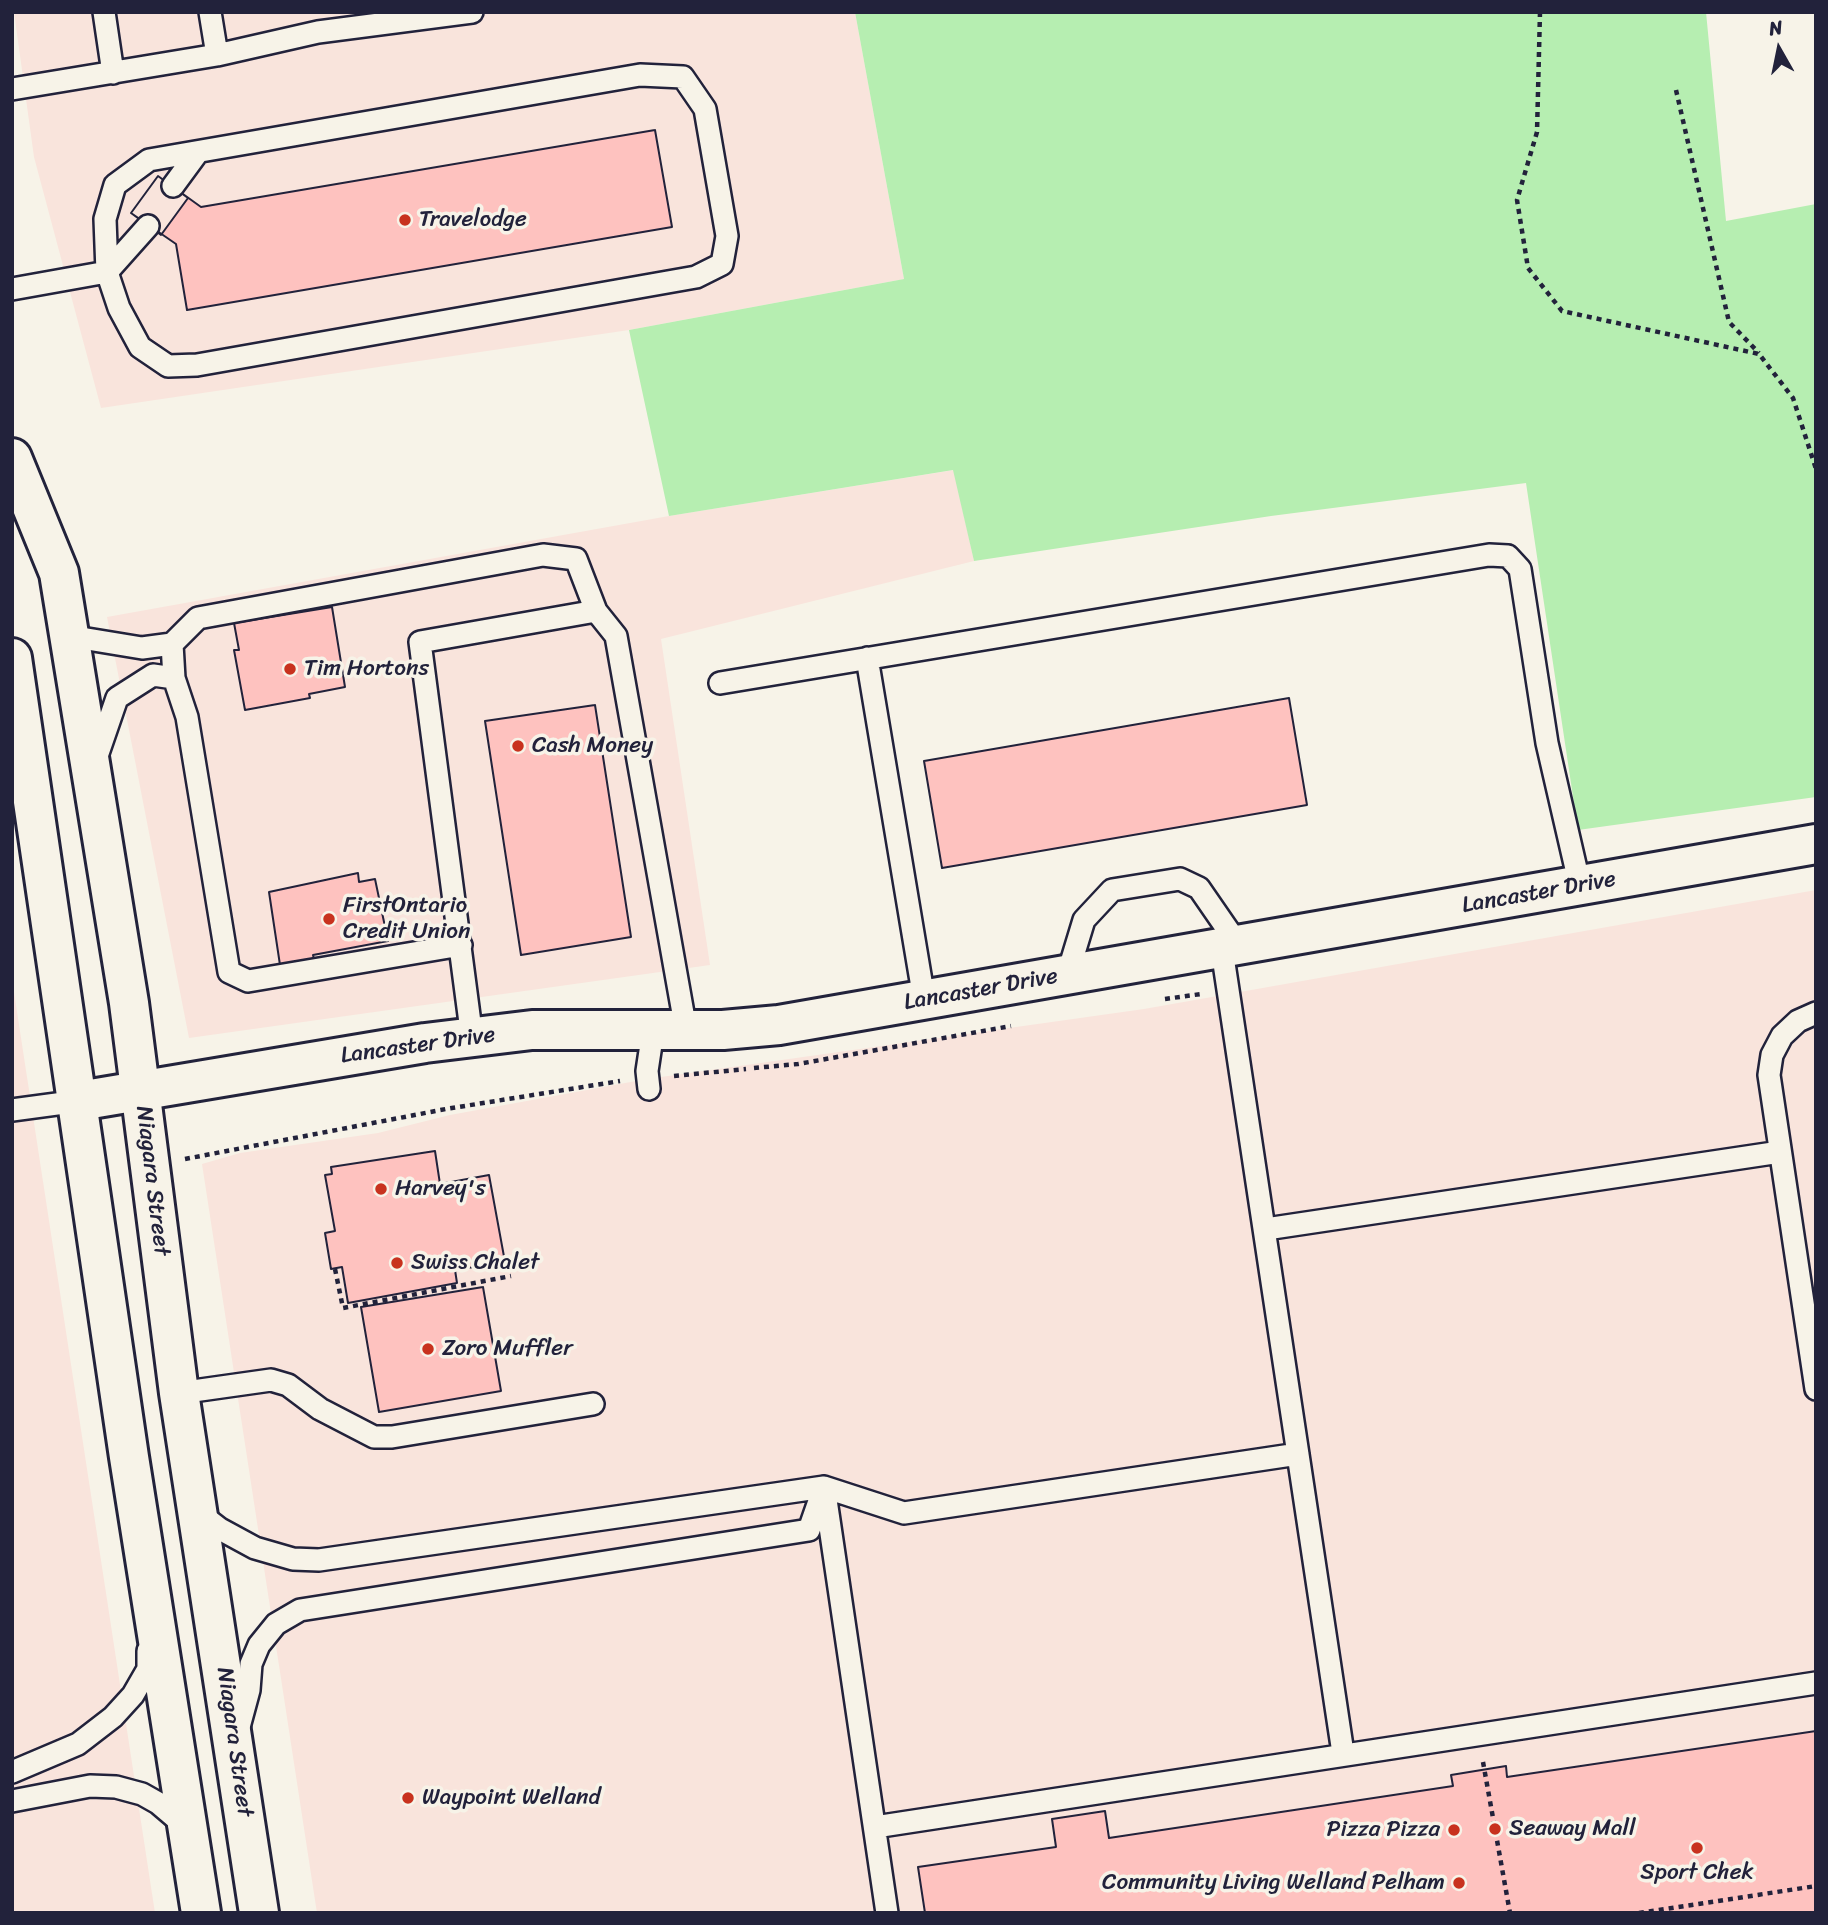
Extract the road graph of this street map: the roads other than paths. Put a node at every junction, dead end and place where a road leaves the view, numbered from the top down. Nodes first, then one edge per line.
1 (104, 12) edge
2 (210, 12) edge
3 (472, 12) edge
4 (316, 22) edge
5 (217, 55) junction
6 (113, 73) junction
7 (12, 89) edge
8 (198, 152) junction
9 (173, 186) dead end
10 (148, 226) dead end
11 (107, 272) junction
12 (12, 289) edge
13 (12, 458) edge
14 (596, 611) junction
15 (69, 636) junction
16 (172, 644) junction
17 (12, 658) edge
18 (867, 658) junction
19 (174, 678) junction
20 (720, 683) dead end
21 (17, 722) edge
22 (92, 771) junction
23 (1816, 844) edge
24 (1580, 886) junction
25 (461, 945) junction
26 (1230, 948) junction
27 (1067, 976) junction
28 (924, 999) junction
29 (1816, 1013) edge
30 (670, 1030) junction
31 (472, 1038) junction
32 (649, 1089) dead end
33 (141, 1092) junction
34 (79, 1101) junction
35 (12, 1110) edge
36 (1780, 1152) junction
37 (1266, 1229) junction
38 (1816, 1390) edge
39 (179, 1393) junction
40 (593, 1404) dead end
41 (1298, 1454) junction
42 (824, 1487) junction
43 (197, 1511) junction
44 (150, 1586) junction
45 (1816, 1683) edge
46 (234, 1746) junction
47 (1343, 1754) junction
48 (12, 1772) edge
49 (12, 1801) edge
50 (875, 1827) junction
51 (199, 1903) edge
52 (259, 1913) edge
53 (887, 1913) edge

1 - 6 lane
2 - 5 lane
3 - 4 lane
4 - 5 lane
5 - 6 lane
6 - 7 lane
8 - 9 lane
8 - 11 lane
8 - 11 lane
10 - 11 lane
11 - 12 lane
13 - 15 main road, Niagara Street
14 - 16 lane
14 - 25 lane
14 - 30 lane
15 - 16 lane
15 - 22 main road, Niagara Street
16 - 19 lane
17 - 21 main road
18 - 20 lane
18 - 24 lane
18 - 28 lane
19 - 22 lane
19 - 25 lane
21 - 34 main road
22 - 33 main road, Niagara Street
23 - 24 main road, Lancaster Drive
24 - 26 main road, Lancaster Drive
25 - 31 lane
26 - 27 main road, Lancaster Drive
26 - 27 lane
26 - 37 lane
27 - 28 main road, Lancaster Drive
28 - 30 main road, Lancaster Drive
29 - 36 lane
30 - 31 main road, Lancaster Drive
30 - 32 lane
31 - 33 main road, Lancaster Drive
33 - 34 main road, Lancaster Drive
33 - 39 main road, Niagara Street
34 - 35 lane
34 - 44 main road
36 - 37 lane
36 - 38 lane
37 - 41 lane
39 - 40 lane
39 - 43 main road, Niagara Street
41 - 42 lane
41 - 47 lane
42 - 43 lane
42 - 46 lane
42 - 50 lane
43 - 46 main road, Niagara Street
44 - 48 lane
44 - 51 main road
45 - 47 lane
46 - 52 main road, Niagara Street
47 - 50 lane
49 - 51 lane
50 - 53 lane

